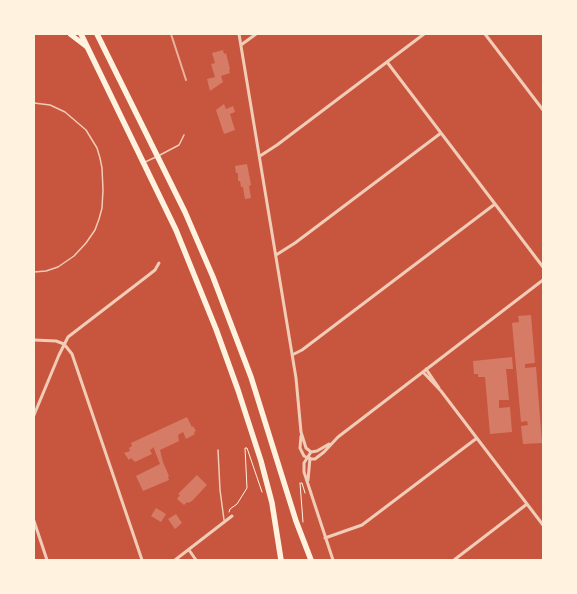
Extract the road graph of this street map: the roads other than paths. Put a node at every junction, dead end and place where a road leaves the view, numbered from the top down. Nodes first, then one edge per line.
1 (70, 34) edge
2 (81, 34) edge
3 (97, 34) edge
4 (240, 34) edge
5 (256, 34) edge
6 (424, 34) edge
7 (485, 34) edge
8 (241, 45) junction
9 (88, 48) junction
10 (387, 62) junction
11 (34, 103) edge
12 (543, 110) edge
13 (441, 133) junction
14 (184, 136) dead end
15 (260, 156) junction
16 (157, 157) junction
17 (144, 163) junction
18 (495, 204) junction
19 (276, 255) junction
20 (159, 263) dead end
21 (543, 267) edge
22 (34, 272) edge
23 (543, 280) edge
24 (34, 340) edge
25 (64, 344) junction
26 (292, 355) junction
27 (426, 369) junction
28 (423, 372) junction
29 (441, 391) junction
30 (34, 416) edge
31 (302, 432) junction
32 (477, 438) junction
33 (332, 442) junction
34 (218, 450) dead end
35 (311, 452) junction
36 (308, 459) junction
37 (527, 504) junction
38 (232, 516) dead end
39 (34, 521) edge
40 (225, 522) junction
41 (543, 525) edge
42 (326, 538) junction
43 (189, 550) junction
44 (47, 560) edge
45 (142, 560) edge
46 (176, 560) edge
47 (196, 560) edge
48 (281, 560) edge
49 (311, 560) edge
50 (333, 560) edge
51 (454, 560) edge

1 - 9 main road
2 - 9 highway
3 - 16 highway
4 - 8 street
5 - 8 street
6 - 10 street
7 - 12 street
8 - 15 street
9 - 17 highway
10 - 13 street
10 - 15 street
11 - 22 lane
13 - 18 street
13 - 19 street
14 - 16 lane
15 - 19 street
16 - 17 lane
16 - 49 highway
17 - 48 highway
18 - 21 street
18 - 26 street
19 - 26 street
20 - 25 street
23 - 27 street
24 - 25 street
25 - 30 street
25 - 45 street
26 - 31 street
27 - 28 street
27 - 29 street
28 - 29 street
28 - 33 street
29 - 32 street
31 - 35 street
31 - 36 street
32 - 37 street
32 - 42 street
33 - 35 street
33 - 36 street
34 - 40 lane
35 - 36 street
36 - 42 street
37 - 41 street
37 - 51 street
38 - 40 street
39 - 44 street
40 - 43 street
42 - 50 street
43 - 46 street
43 - 47 street

